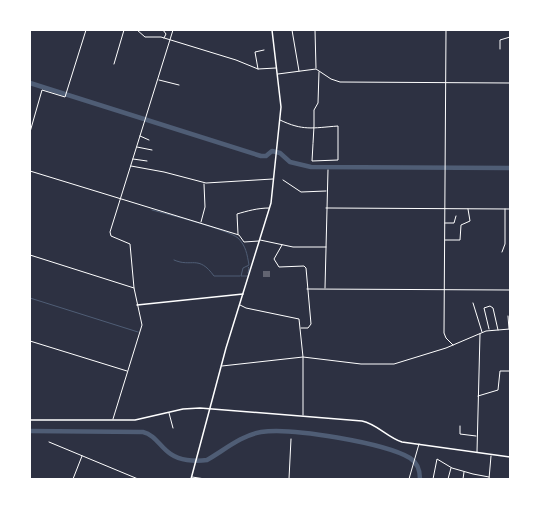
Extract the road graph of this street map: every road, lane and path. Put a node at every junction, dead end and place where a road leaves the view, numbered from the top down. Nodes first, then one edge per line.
1 (86, 30) edge
2 (124, 30) edge
3 (136, 30) edge
4 (163, 30) edge
5 (173, 30) edge
6 (272, 30) edge
7 (292, 30) edge
8 (315, 30) edge
9 (446, 30) edge
10 (510, 37) edge
11 (164, 38) junction
12 (170, 40) junction
13 (500, 49) dead end
14 (264, 50) dead end
15 (114, 64) dead end
16 (276, 68) junction
17 (258, 69) junction
18 (316, 69) junction
19 (319, 70) junction
20 (299, 72) junction
21 (278, 74) junction
22 (158, 80) junction
23 (446, 82) junction
24 (510, 83) edge
25 (179, 85) dead end
26 (280, 120) junction
27 (314, 128) junction
28 (30, 132) edge
29 (140, 135) junction
30 (149, 140) dead end
31 (136, 147) junction
32 (152, 150) dead end
33 (132, 159) junction
34 (147, 161) dead end
35 (130, 166) junction
36 (328, 170) dead end
37 (30, 171) edge
38 (274, 179) junction
39 (283, 180) dead end
40 (204, 183) junction
41 (327, 191) junction
42 (120, 199) junction
43 (270, 208) junction
44 (326, 208) junction
45 (445, 209) junction
46 (468, 209) junction
47 (505, 209) junction
48 (510, 209) edge
49 (456, 216) dead end
50 (201, 223) junction
51 (445, 223) junction
52 (238, 235) junction
53 (445, 240) junction
54 (260, 241) junction
55 (282, 245) junction
56 (326, 247) junction
57 (502, 252) dead end
58 (30, 255) edge
59 (134, 288) junction
60 (307, 289) junction
61 (325, 289) junction
62 (444, 290) junction
63 (510, 290) edge
64 (243, 294) junction
65 (473, 303) dead end
66 (138, 305) junction
67 (240, 305) junction
68 (508, 316) dead end
69 (300, 328) junction
70 (510, 329) edge
71 (489, 330) junction
72 (498, 330) junction
73 (481, 333) junction
74 (30, 340) edge
75 (453, 345) junction
76 (303, 357) junction
77 (221, 366) junction
78 (127, 371) junction
79 (510, 371) edge
80 (478, 396) junction
81 (210, 408) junction
82 (168, 412) junction
83 (303, 415) junction
84 (30, 420) edge
85 (113, 420) junction
86 (460, 426) dead end
87 (173, 428) dead end
88 (477, 436) junction
89 (291, 439) dead end
90 (49, 442) dead end
91 (419, 444) junction
92 (476, 453) junction
93 (491, 455) junction
94 (82, 456) junction
95 (510, 457) edge
96 (451, 467) junction
97 (464, 472) junction
98 (478, 475) junction
99 (489, 476) junction
100 (191, 478) edge
101 (73, 479) edge
102 (138, 479) edge
103 (205, 479) edge
104 (290, 479) edge
105 (409, 479) edge
106 (433, 479) edge
107 (448, 479) edge
108 (463, 479) edge
109 (478, 479) edge
110 (489, 479) edge

1 - 28 street
2 - 15 street
3 - 11 street
4 - 11 street
5 - 12 street
6 - 16 street
7 - 20 street
8 - 18 street
9 - 23 street
10 - 13 street
11 - 12 street
12 - 17 street
12 - 22 street
14 - 17 street
16 - 17 street
16 - 21 street
18 - 19 street
18 - 20 street
19 - 23 street
19 - 27 street
20 - 21 street
21 - 26 street
22 - 25 street
22 - 29 street
23 - 24 street
23 - 45 street
26 - 27 street
26 - 38 street
27 - 27 street
29 - 30 street
29 - 31 street
31 - 32 street
31 - 33 street
33 - 34 street
33 - 35 street
35 - 40 street
35 - 42 street
36 - 41 street
37 - 42 street
38 - 40 street
38 - 43 street
39 - 41 street
40 - 50 street
41 - 44 street
42 - 50 street
42 - 59 street
43 - 52 street
43 - 54 street
44 - 45 street
44 - 56 street
45 - 46 street
45 - 51 street
46 - 47 street
46 - 53 street
47 - 48 street
47 - 57 street
49 - 51 street
50 - 52 street
51 - 53 street
52 - 54 street
53 - 62 street
54 - 55 street
54 - 64 street
55 - 56 street
55 - 60 street
56 - 61 street
58 - 59 street
59 - 66 street
60 - 61 street
60 - 69 street
61 - 62 street
62 - 63 street
62 - 75 street
64 - 66 street
64 - 67 street
65 - 73 street
66 - 78 street
67 - 69 street
67 - 77 street
68 - 70 street
69 - 76 street
70 - 72 street
71 - 72 street
71 - 72 street
71 - 73 street
73 - 75 street
73 - 80 street
74 - 78 street
75 - 76 street
76 - 77 street
76 - 83 street
77 - 81 street
78 - 85 street
79 - 80 street
80 - 88 street
81 - 82 street
81 - 83 street
81 - 100 street
82 - 85 street
82 - 87 street
83 - 91 street
84 - 85 street
86 - 88 street
88 - 92 street
89 - 104 street
90 - 94 street
91 - 92 street
91 - 105 street
92 - 93 street
93 - 95 street
93 - 99 street
94 - 101 street
94 - 102 street
96 - 97 street
96 - 106 street
96 - 107 street
97 - 98 street
97 - 108 street
98 - 99 street
98 - 109 street
99 - 110 street
100 - 103 street

